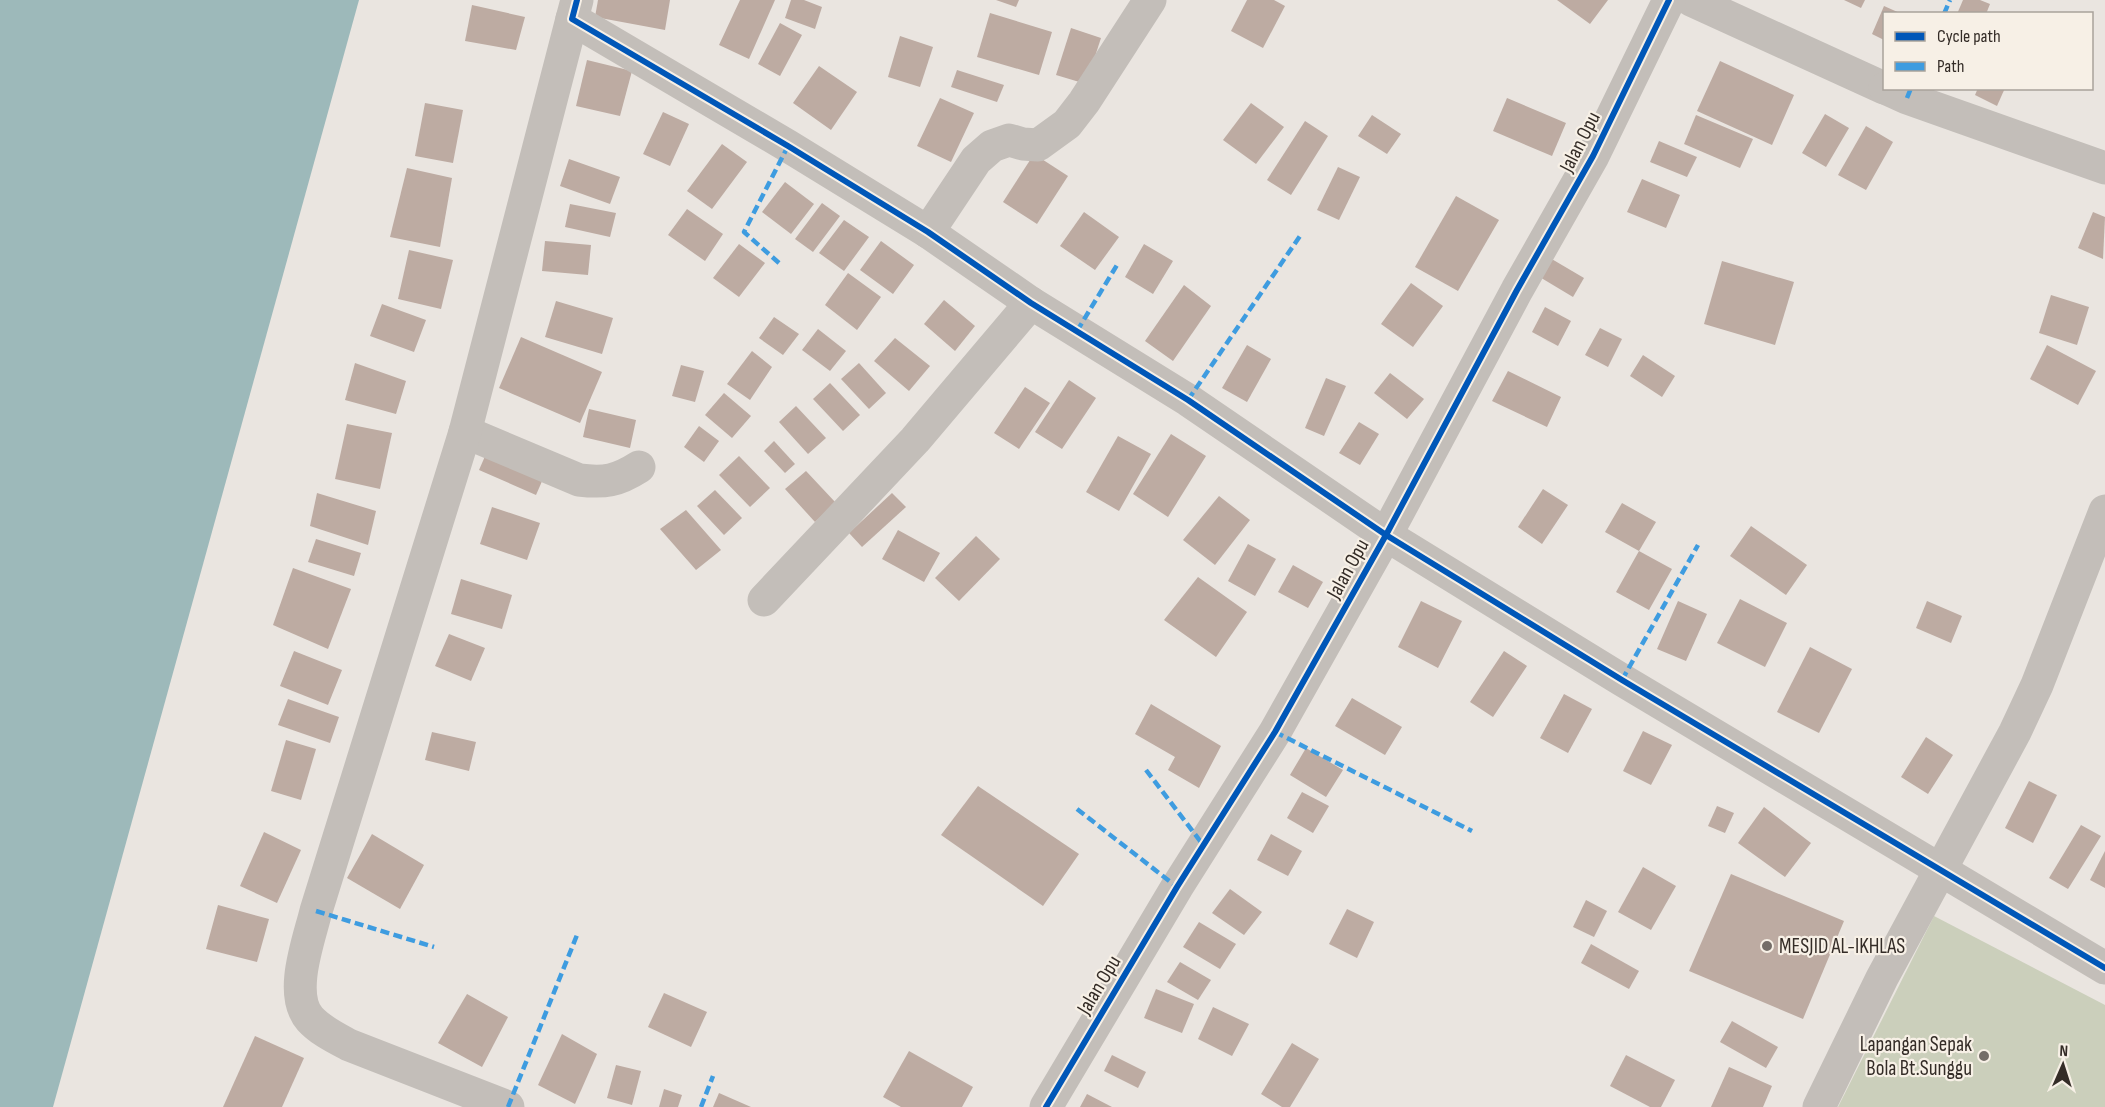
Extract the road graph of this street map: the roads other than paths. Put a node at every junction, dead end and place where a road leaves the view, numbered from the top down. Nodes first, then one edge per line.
1 (1150, 0) edge
2 (1669, 0) edge
3 (1691, 0) edge
4 (575, 9) edge
5 (1883, 87) edge
6 (1889, 90) edge
7 (2105, 168) edge
8 (928, 232) junction
9 (1031, 303) junction
10 (465, 432) junction
11 (639, 467) dead end
12 (2105, 512) edge
13 (1386, 536) junction
14 (764, 600) dead end
15 (1940, 870) junction
16 (2105, 968) edge
17 (508, 1107) edge
18 (1046, 1107) edge
19 (1819, 1107) edge

1 - 8 street
2 - 13 street, Jalan Opu
3 - 5 street
4 - 8 street
4 - 10 street
6 - 7 street
8 - 9 street
9 - 13 street
9 - 14 street
10 - 11 street
10 - 17 street
12 - 15 street
13 - 15 street
13 - 18 street, Jalan Opu
15 - 16 street
15 - 19 street

